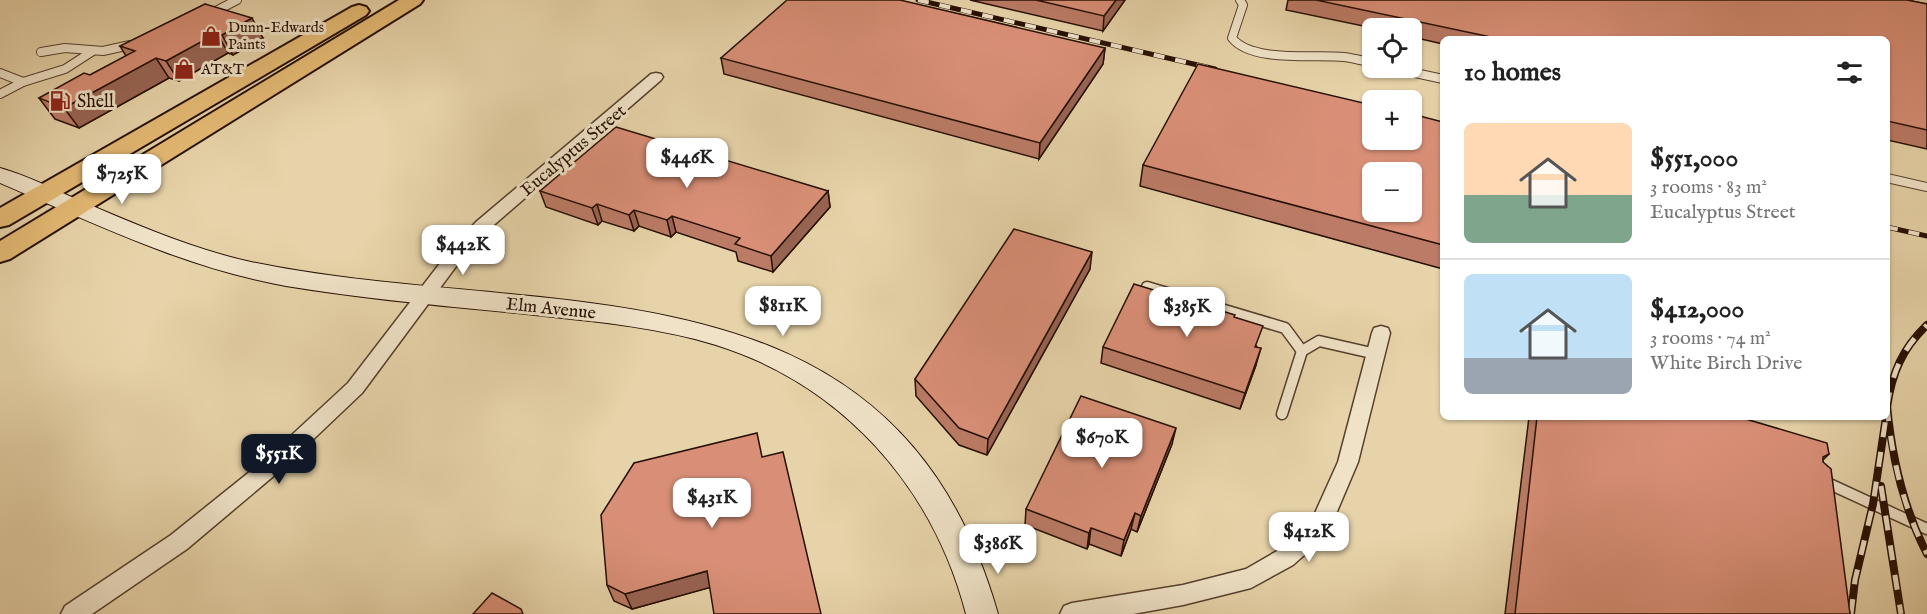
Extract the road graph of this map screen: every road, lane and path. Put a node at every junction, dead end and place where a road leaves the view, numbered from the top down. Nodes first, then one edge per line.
1 (237, 0) edge
2 (378, 0) edge
3 (413, 0) edge
4 (1240, 0) edge
5 (200, 19) edge
6 (139, 43) edge
7 (93, 51) junction
8 (41, 52) dead end
9 (1362, 61) edge
10 (0, 73) edge
11 (1422, 74) edge
12 (656, 77) dead end
13 (1440, 78) edge
14 (23, 82) junction
15 (0, 94) edge
16 (0, 175) edge
17 (1890, 179) edge
18 (1927, 187) edge
19 (45, 193) junction
20 (77, 207) junction
21 (0, 219) edge
22 (0, 253) edge
23 (1147, 287) edge
24 (428, 294) junction
25 (1378, 343) joint
26 (1302, 351) junction
27 (1282, 414) dead end
28 (1814, 477) edge
29 (1927, 529) edge
30 (73, 614) edge
31 (982, 614) edge
32 (1072, 614) edge

1 - 5 lane
2 - 19 main road
3 - 20 main road
4 - 9 lane
6 - 7 lane
7 - 8 lane
7 - 14 lane
10 - 14 lane
11 - 13 lane
12 - 24 street, Eucalyptus Street
14 - 15 lane
16 - 19 street, Elm Avenue
17 - 18 lane
19 - 20 street, Elm Avenue
19 - 21 main road
20 - 22 main road
20 - 24 street, Elm Avenue
23 - 26 lane
24 - 30 street, Eucalyptus Street
24 - 31 street, Elm Avenue
25 - 26 lane
25 - 32 street
26 - 27 lane
28 - 29 lane

